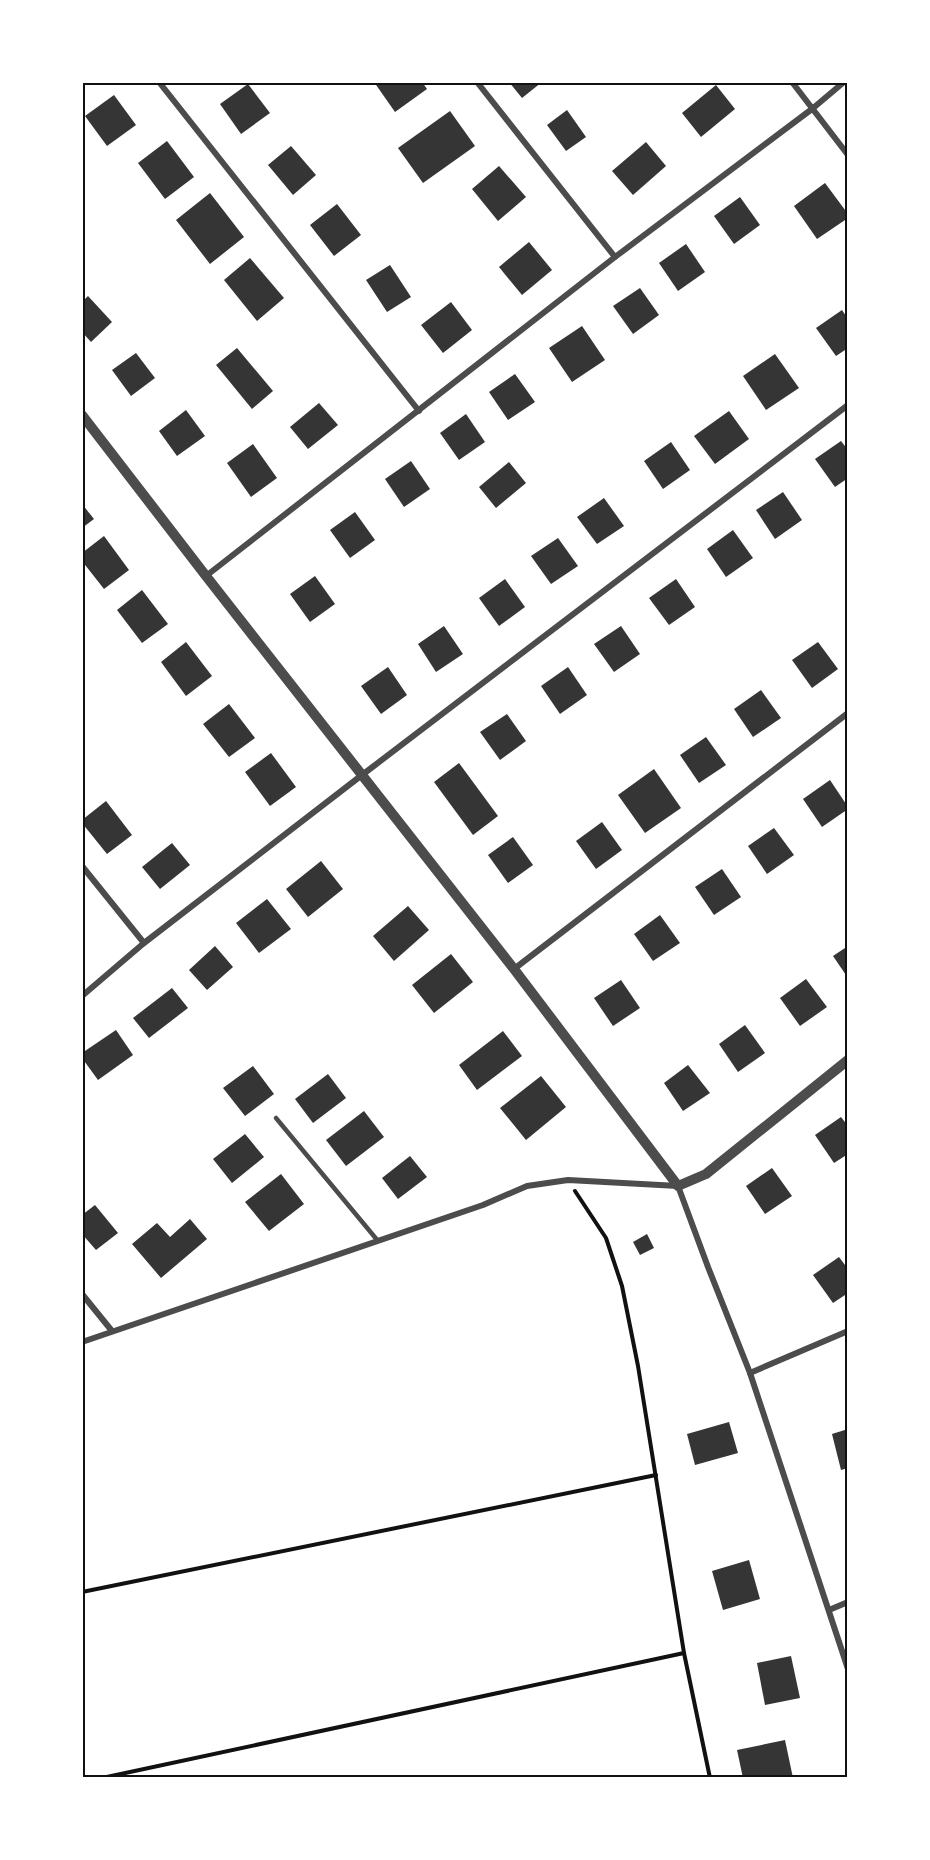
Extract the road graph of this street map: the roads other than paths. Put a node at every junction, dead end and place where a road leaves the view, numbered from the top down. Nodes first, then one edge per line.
1 (159, 82) edge
2 (477, 82) edge
3 (792, 82) edge
4 (844, 82) edge
5 (812, 109) junction
6 (848, 155) edge
7 (615, 257) junction
8 (848, 405) edge
9 (419, 411) junction
10 (82, 415) edge
11 (206, 576) junction
12 (848, 713) edge
13 (362, 775) junction
14 (82, 866) edge
15 (144, 943) junction
16 (514, 969) junction
17 (82, 996) edge
18 (848, 1060) edge
19 (276, 1118) dead end
20 (678, 1186) junction
21 (378, 1241) junction
22 (82, 1294) edge
23 (112, 1331) junction
24 (848, 1331) edge
25 (82, 1342) edge
26 (750, 1373) junction
27 (848, 1602) edge
28 (829, 1610) junction
29 (848, 1669) edge

1 - 9 street
2 - 7 street
3 - 5 street
4 - 5 street
5 - 6 street
5 - 7 street
7 - 9 street
8 - 13 street
9 - 11 street
10 - 11 street
11 - 13 street
12 - 16 street
13 - 15 street
13 - 16 street
14 - 15 street
15 - 17 street
16 - 20 street
18 - 20 street
19 - 21 lane
20 - 21 street
20 - 26 street
21 - 23 street
22 - 23 street
23 - 25 street
24 - 26 street
26 - 28 street
27 - 28 street
28 - 29 street

